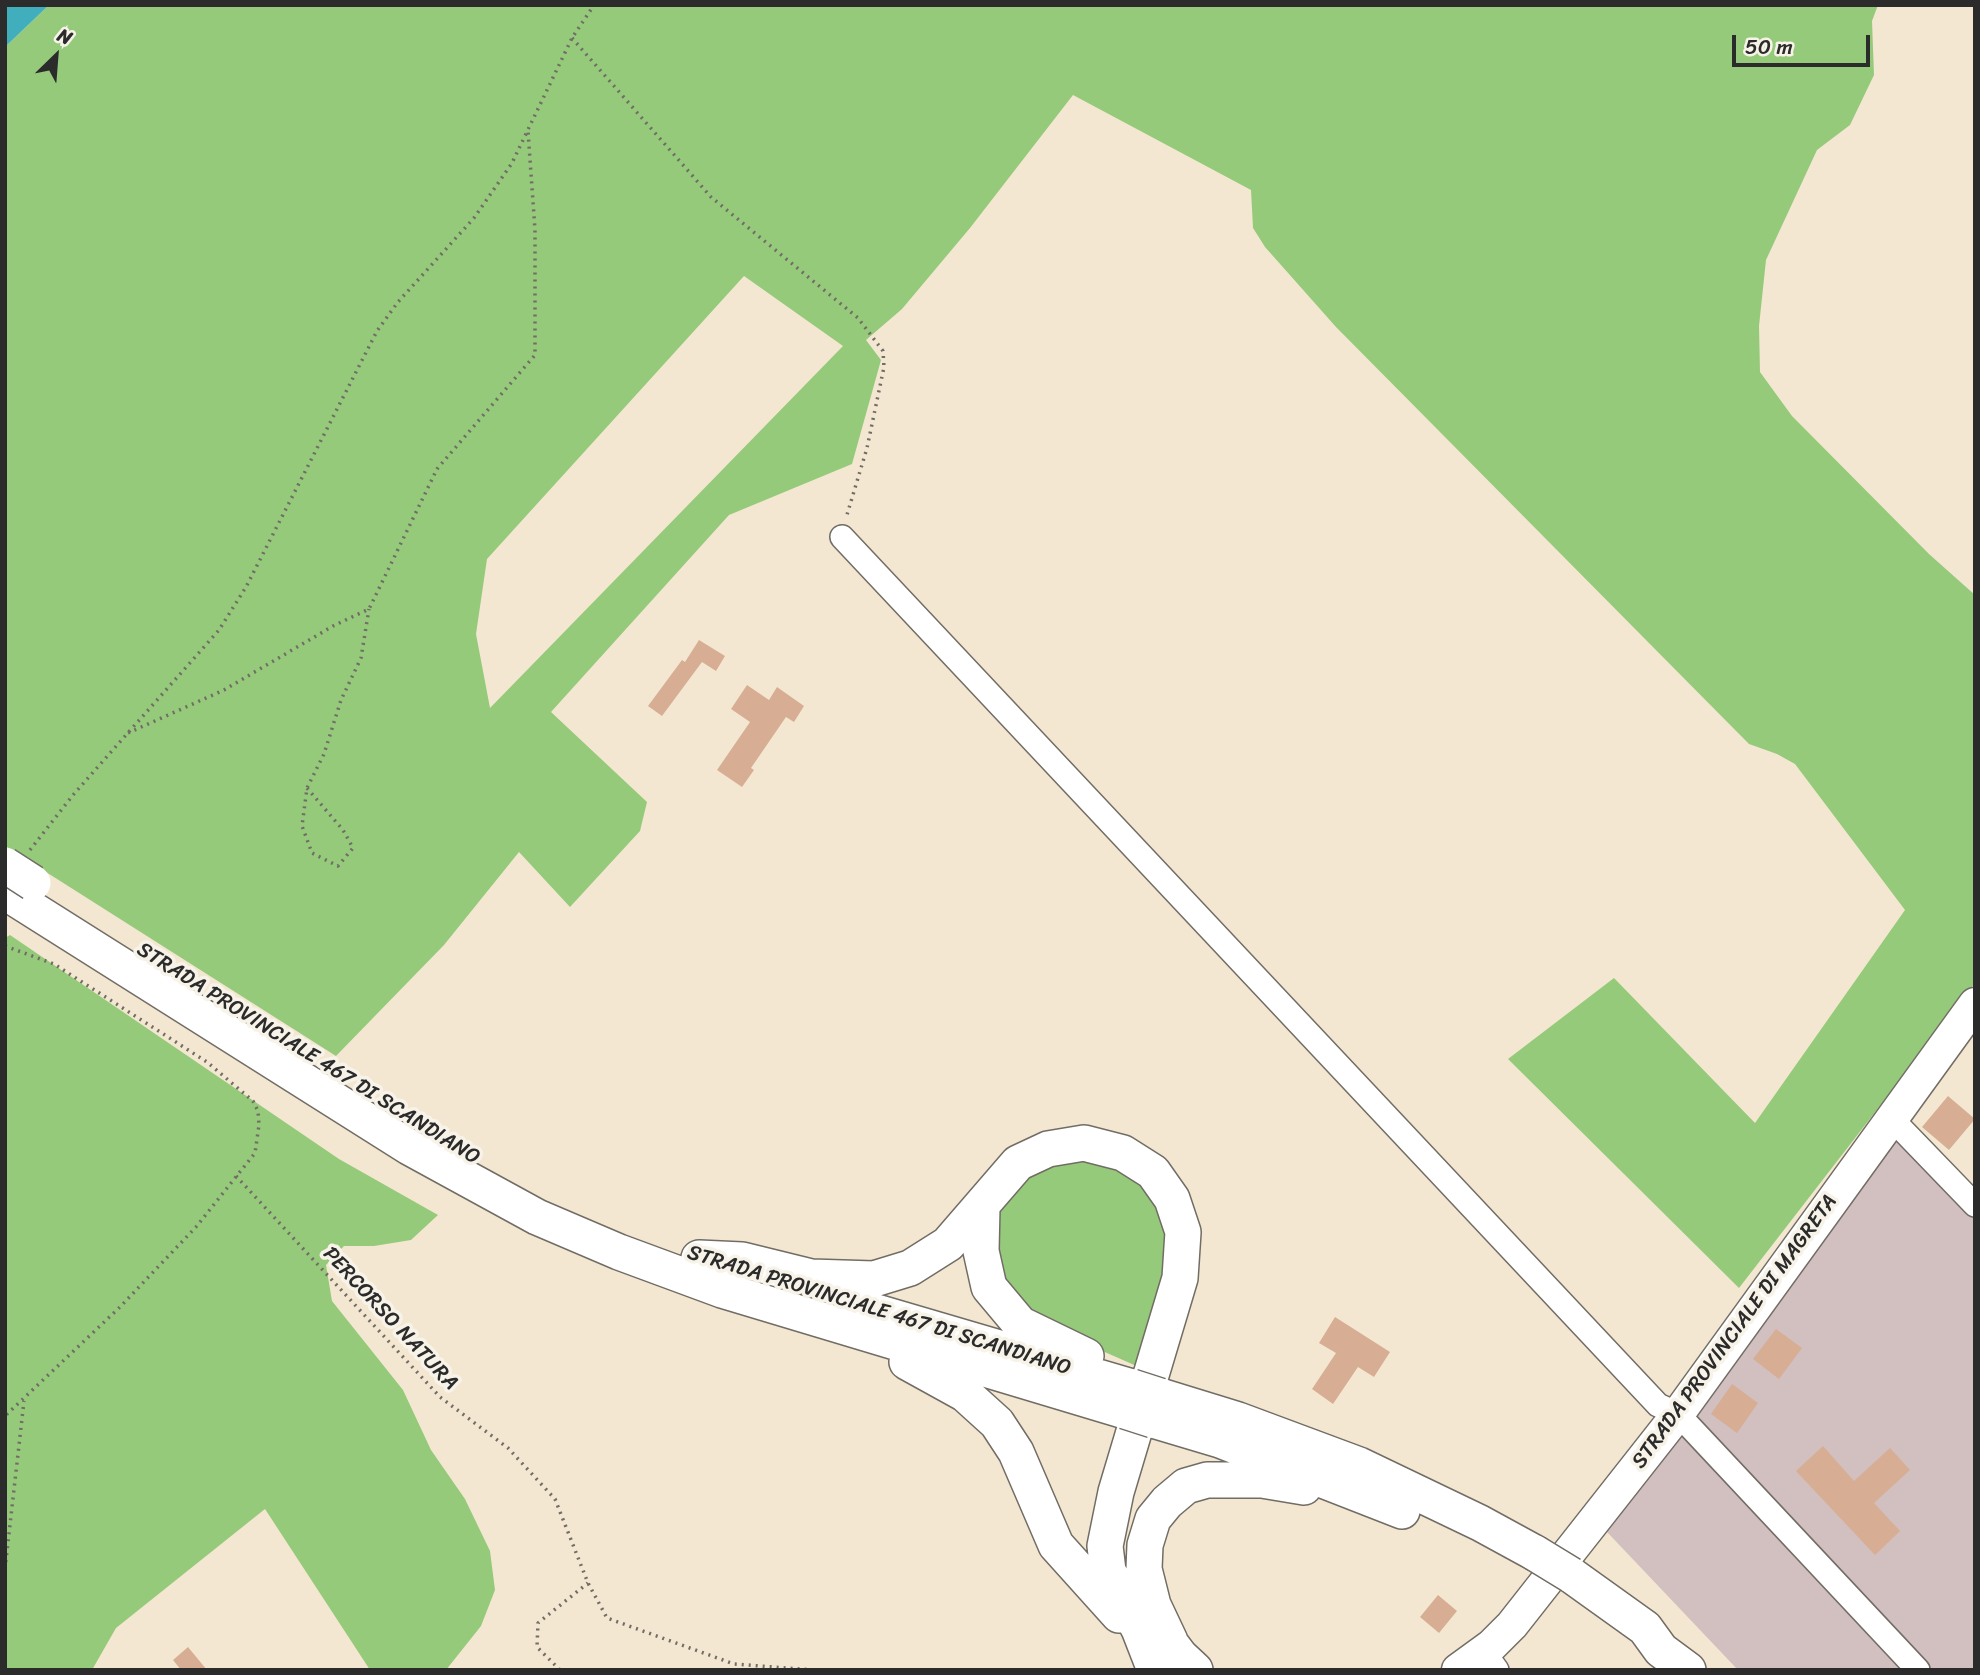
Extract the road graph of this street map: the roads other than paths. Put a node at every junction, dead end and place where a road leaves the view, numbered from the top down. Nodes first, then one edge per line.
1 (842, 537) road end
2 (17, 880) edge
3 (1975, 1004) edge
4 (1892, 1119) junction
5 (1975, 1205) edge
6 (982, 1207) junction
7 (699, 1258) junction
8 (843, 1327) junction
9 (1138, 1399) junction
10 (1678, 1414) junction
11 (1378, 1499) junction
12 (1529, 1561) junction
13 (1159, 1660) edge
14 (1675, 1660) edge
15 (1491, 1661) edge
16 (1195, 1670) edge
17 (1443, 1670) edge
18 (1458, 1670) edge
19 (1918, 1670) edge

1 - 10 street
2 - 7 main road, STRADA PROVINCIALE 467 DI SCANDIANO
2 - 8 main road, STRADA PROVINCIALE 467 DI SCANDIANO
3 - 4 main road, STRADA PROVINCIALE DI MAGRETA
4 - 5 street
4 - 10 main road, STRADA PROVINCIALE DI MAGRETA
6 - 7 main road
6 - 9 main road
6 - 13 main road
7 - 9 main road, STRADA PROVINCIALE 467 DI SCANDIANO
8 - 9 main road, STRADA PROVINCIALE 467 DI SCANDIANO
8 - 13 main road
9 - 11 main road, STRADA PROVINCIALE 467 DI SCANDIANO
9 - 12 main road, STRADA PROVINCIALE 467 DI SCANDIANO
10 - 15 main road, STRADA PROVINCIALE DI MAGRETA
10 - 19 street
11 - 12 main road, STRADA PROVINCIALE 467 DI SCANDIANO
11 - 13 main road
12 - 14 main road, STRADA PROVINCIALE 467 DI SCANDIANO, bridge
13 - 16 main road
15 - 17 main road
15 - 18 main road

